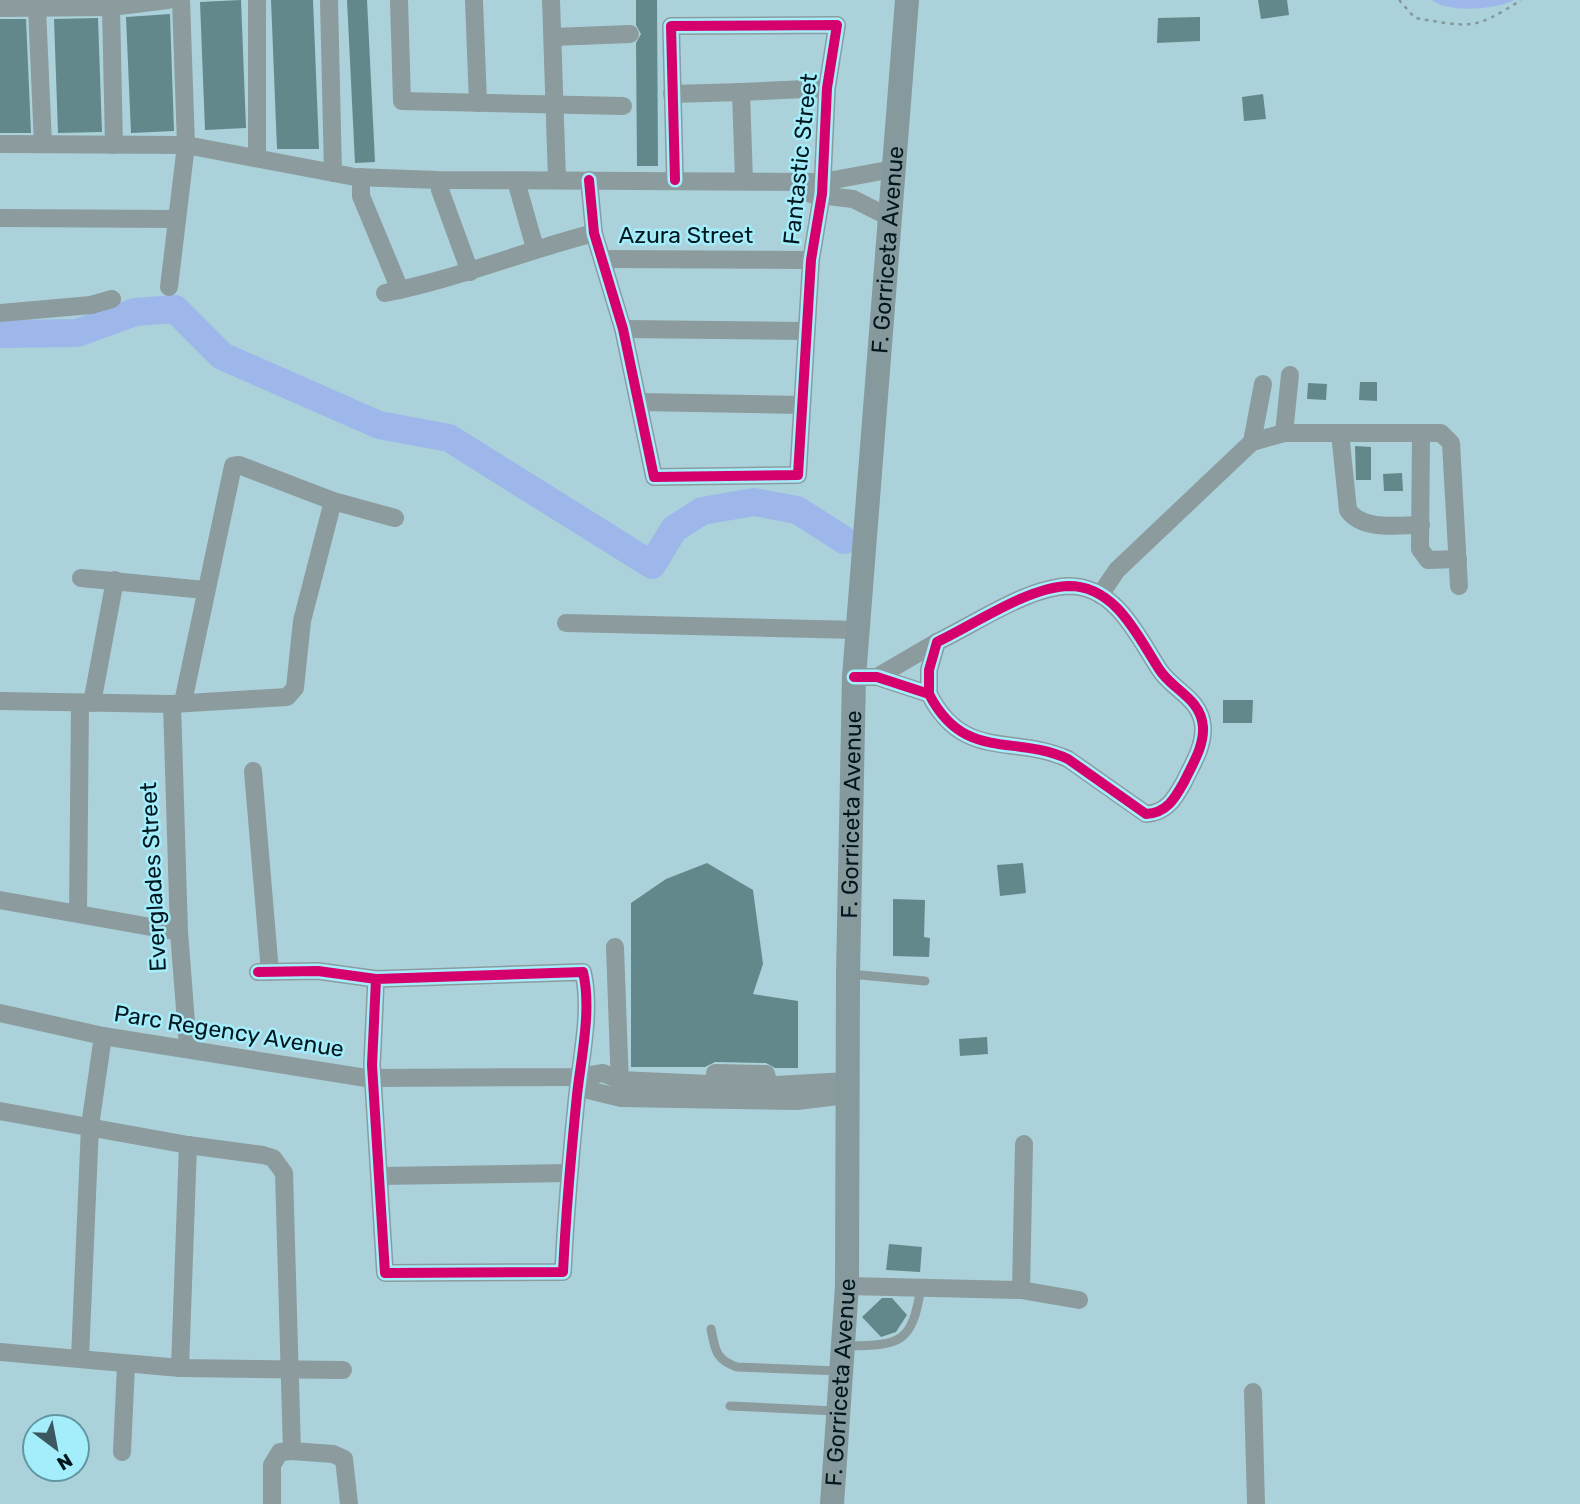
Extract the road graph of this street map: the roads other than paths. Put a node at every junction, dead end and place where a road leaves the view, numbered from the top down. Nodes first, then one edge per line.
1 (168, 0) edge
2 (181, 0) edge
3 (257, 0) edge
4 (329, 0) edge
5 (399, 0) edge
6 (474, 0) edge
7 (551, 0) edge
8 (906, 0) edge
9 (111, 7) junction
10 (0, 8) edge
11 (37, 8) junction
12 (630, 34) dead end
13 (553, 37) junction
14 (827, 88) junction
15 (741, 92) junction
16 (672, 94) junction
17 (478, 103) junction
18 (556, 106) junction
19 (623, 106) dead end
20 (0, 144) edge
21 (43, 145) junction
22 (114, 145) junction
23 (186, 145) junction
24 (257, 158) junction
25 (893, 169) junction
26 (333, 173) junction
27 (359, 179) junction
28 (557, 180) junction
29 (675, 180) junction
30 (744, 181) junction
31 (589, 185) junction
32 (517, 186) junction
33 (822, 188) junction
34 (440, 190) junction
35 (889, 217) junction
36 (0, 218) edge
37 (177, 219) junction
38 (594, 233) junction
39 (535, 248) junction
40 (604, 259) junction
41 (811, 260) junction
42 (470, 272) junction
43 (169, 286) dead end
44 (112, 299) dead end
45 (0, 313) edge
46 (623, 329) junction
47 (807, 331) junction
48 (1290, 375) dead end
49 (1263, 384) dead end
50 (639, 402) junction
51 (801, 405) junction
52 (1284, 433) junction
53 (1340, 433) junction
54 (1421, 435) junction
55 (1252, 442) junction
56 (333, 501) junction
57 (395, 518) dead end
58 (1421, 525) junction
59 (1458, 559) junction
60 (81, 578) dead end
61 (115, 580) junction
62 (1459, 586) dead end
63 (205, 590) junction
64 (1100, 595) junction
65 (566, 623) dead end
66 (857, 630) junction
67 (937, 642) junction
68 (866, 677) junction
69 (929, 694) junction
70 (0, 701) edge
71 (86, 703) junction
72 (178, 703) junction
73 (253, 771) dead end
74 (0, 900) edge
75 (78, 913) junction
76 (179, 932) junction
77 (615, 947) dead end
78 (848, 974) junction
79 (376, 979) junction
80 (925, 981) dead end
81 (0, 1013) edge
82 (103, 1036) junction
83 (188, 1048) junction
84 (618, 1076) junction
85 (373, 1077) junction
86 (579, 1077) junction
87 (847, 1088) junction
88 (770, 1092) junction
89 (621, 1098) junction
90 (0, 1111) edge
91 (90, 1126) junction
92 (1024, 1144) dead end
93 (188, 1145) junction
94 (569, 1173) junction
95 (379, 1176) junction
96 (847, 1286) junction
97 (921, 1287) junction
98 (1021, 1290) junction
99 (1079, 1300) dead end
100 (711, 1329) dead end
101 (842, 1346) junction
102 (0, 1352) edge
103 (80, 1358) junction
104 (127, 1365) junction
105 (180, 1368) junction
106 (288, 1370) junction
107 (343, 1370) dead end
108 (839, 1371) junction
109 (1253, 1392) dead end
110 (730, 1406) dead end
111 (837, 1412) junction
112 (122, 1451) dead end
113 (292, 1451) junction
114 (272, 1504) edge
115 (349, 1504) edge
116 (832, 1504) edge
117 (1256, 1504) edge

1 - 9 street
2 - 23 street
3 - 24 street
4 - 26 street
5 - 17 street
6 - 17 street
7 - 13 street
8 - 25 main road, F. Gorriceta Avenue
9 - 11 street
9 - 22 street
10 - 11 street
11 - 21 street
12 - 13 street
13 - 18 street
14 - 15 street
14 - 16 street, Fantastic Street
14 - 33 street, Fantastic Street
15 - 16 street
15 - 30 street
16 - 29 street, Fantastic Street
17 - 18 street
18 - 19 street
18 - 28 street
20 - 21 street
21 - 22 street
22 - 23 street
23 - 24 street
23 - 37 street
24 - 26 street
25 - 33 street
25 - 35 main road, F. Gorriceta Avenue
26 - 27 street
27 - 32 street
27 - 34 street
27 - 42 street
28 - 31 street
28 - 32 street
29 - 30 street
29 - 31 street
30 - 33 street
31 - 32 street
31 - 33 street
31 - 38 street
32 - 34 street
32 - 39 street
33 - 35 street
33 - 41 street, Fantastic Street
34 - 42 street
35 - 66 main road, F. Gorriceta Avenue
36 - 37 street
37 - 43 street
38 - 39 street
38 - 40 street
39 - 42 street
40 - 41 street, Azura Street
40 - 46 street
41 - 47 street, Fantastic Street
44 - 45 street
46 - 47 street
46 - 50 street
47 - 51 street, Fantastic Street
48 - 52 street
49 - 55 street
50 - 51 street
50 - 51 street, Fantastic Street
52 - 53 street
52 - 55 street
53 - 54 street
53 - 58 street
54 - 58 street
54 - 59 street
55 - 64 street
56 - 57 street
56 - 63 street, Everglades Street
56 - 72 street
58 - 59 street
59 - 62 street
60 - 61 street
61 - 63 street
61 - 71 street
63 - 72 street, Everglades Street
64 - 67 street
64 - 69 street
65 - 66 street
66 - 68 main road, F. Gorriceta Avenue
67 - 68 street
67 - 69 street
68 - 69 street
68 - 78 main road, F. Gorriceta Avenue
70 - 71 street
71 - 72 street
71 - 75 street
72 - 76 street, Everglades Street
73 - 79 street
74 - 75 street
75 - 76 street
76 - 83 street, Everglades Street
77 - 84 street
78 - 80 lane
78 - 87 main road, F. Gorriceta Avenue
79 - 85 street
79 - 86 street
81 - 82 street, Parc Regency Avenue
82 - 83 street, Parc Regency Avenue
82 - 91 street
83 - 85 street, Parc Regency Avenue
84 - 86 street, Parc Regency Avenue
84 - 88 street, Parc Regency Avenue
84 - 89 street
85 - 86 street, Parc Regency Avenue
85 - 95 street
86 - 89 street
86 - 94 street
87 - 88 street
87 - 96 main road, F. Gorriceta Avenue
88 - 89 street
90 - 91 street
91 - 93 street
91 - 103 street
92 - 98 street
93 - 105 street
93 - 106 street
94 - 95 street
94 - 95 street
96 - 97 street
96 - 101 main road, F. Gorriceta Avenue
97 - 98 street
97 - 101 lane
98 - 99 street
100 - 108 lane
101 - 108 main road, F. Gorriceta Avenue
102 - 103 street
103 - 104 street
104 - 105 street
104 - 112 street
105 - 106 street
106 - 107 street
106 - 113 street
108 - 111 main road, F. Gorriceta Avenue
109 - 117 street
110 - 111 lane
111 - 116 main road, F. Gorriceta Avenue
113 - 114 street
113 - 115 street

